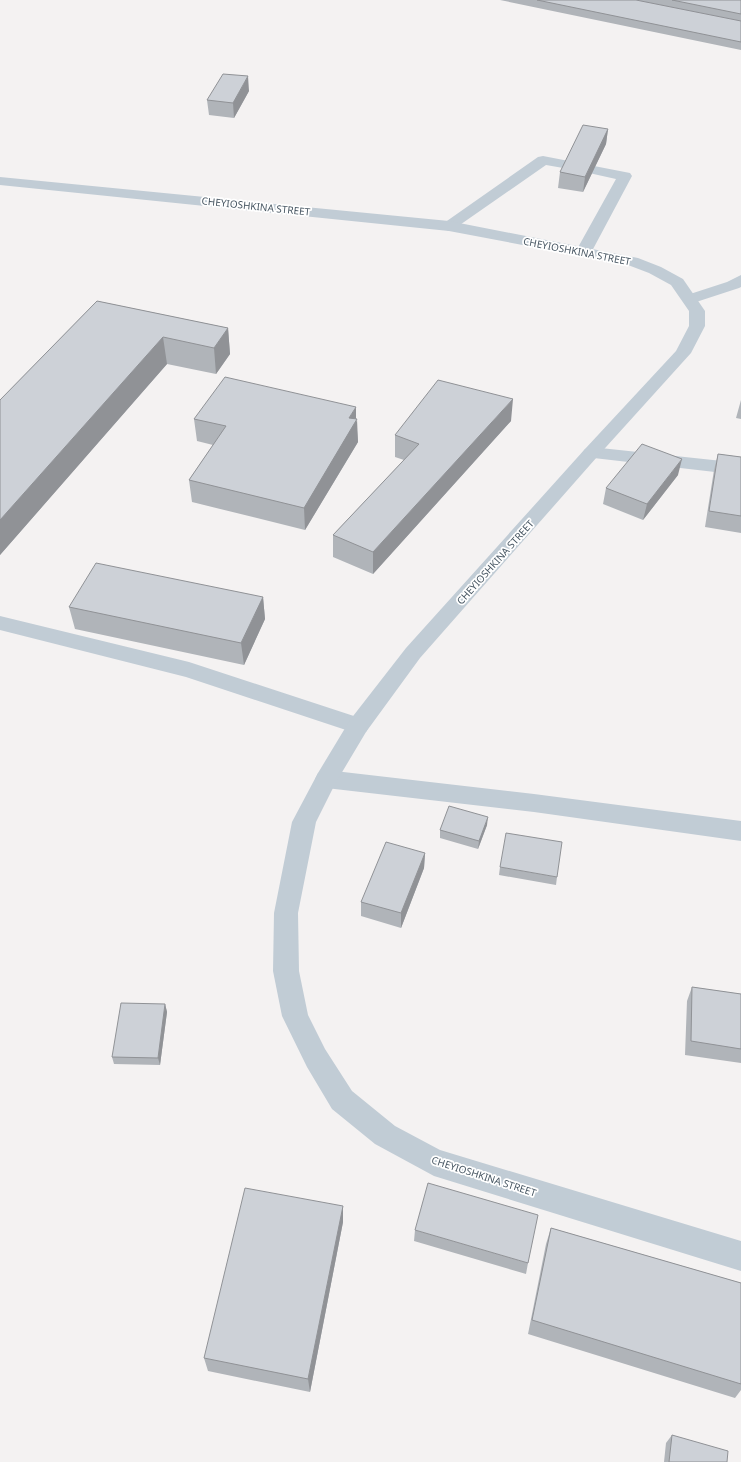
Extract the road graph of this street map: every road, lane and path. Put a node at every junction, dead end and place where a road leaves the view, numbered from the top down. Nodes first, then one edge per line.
1 (569, 165) edge
2 (594, 170) edge
3 (0, 181) edge
4 (449, 226) junction
5 (584, 252) junction
6 (741, 280) edge
7 (690, 299) junction
8 (591, 453) junction
9 (741, 469) edge
10 (0, 623) edge
11 (358, 726) junction
12 (326, 779) junction
13 (741, 830) edge
14 (741, 1256) edge

1 - 4 street
2 - 5 street
3 - 4 street, CHEYIOSHKINA STREET
4 - 5 street, CHEYIOSHKINA STREET
5 - 7 street, CHEYIOSHKINA STREET
6 - 7 street
7 - 8 street, CHEYIOSHKINA STREET
8 - 9 street
8 - 11 street, CHEYIOSHKINA STREET
10 - 11 street
11 - 12 street, CHEYIOSHKINA STREET
12 - 13 street
12 - 14 street, CHEYIOSHKINA STREET

